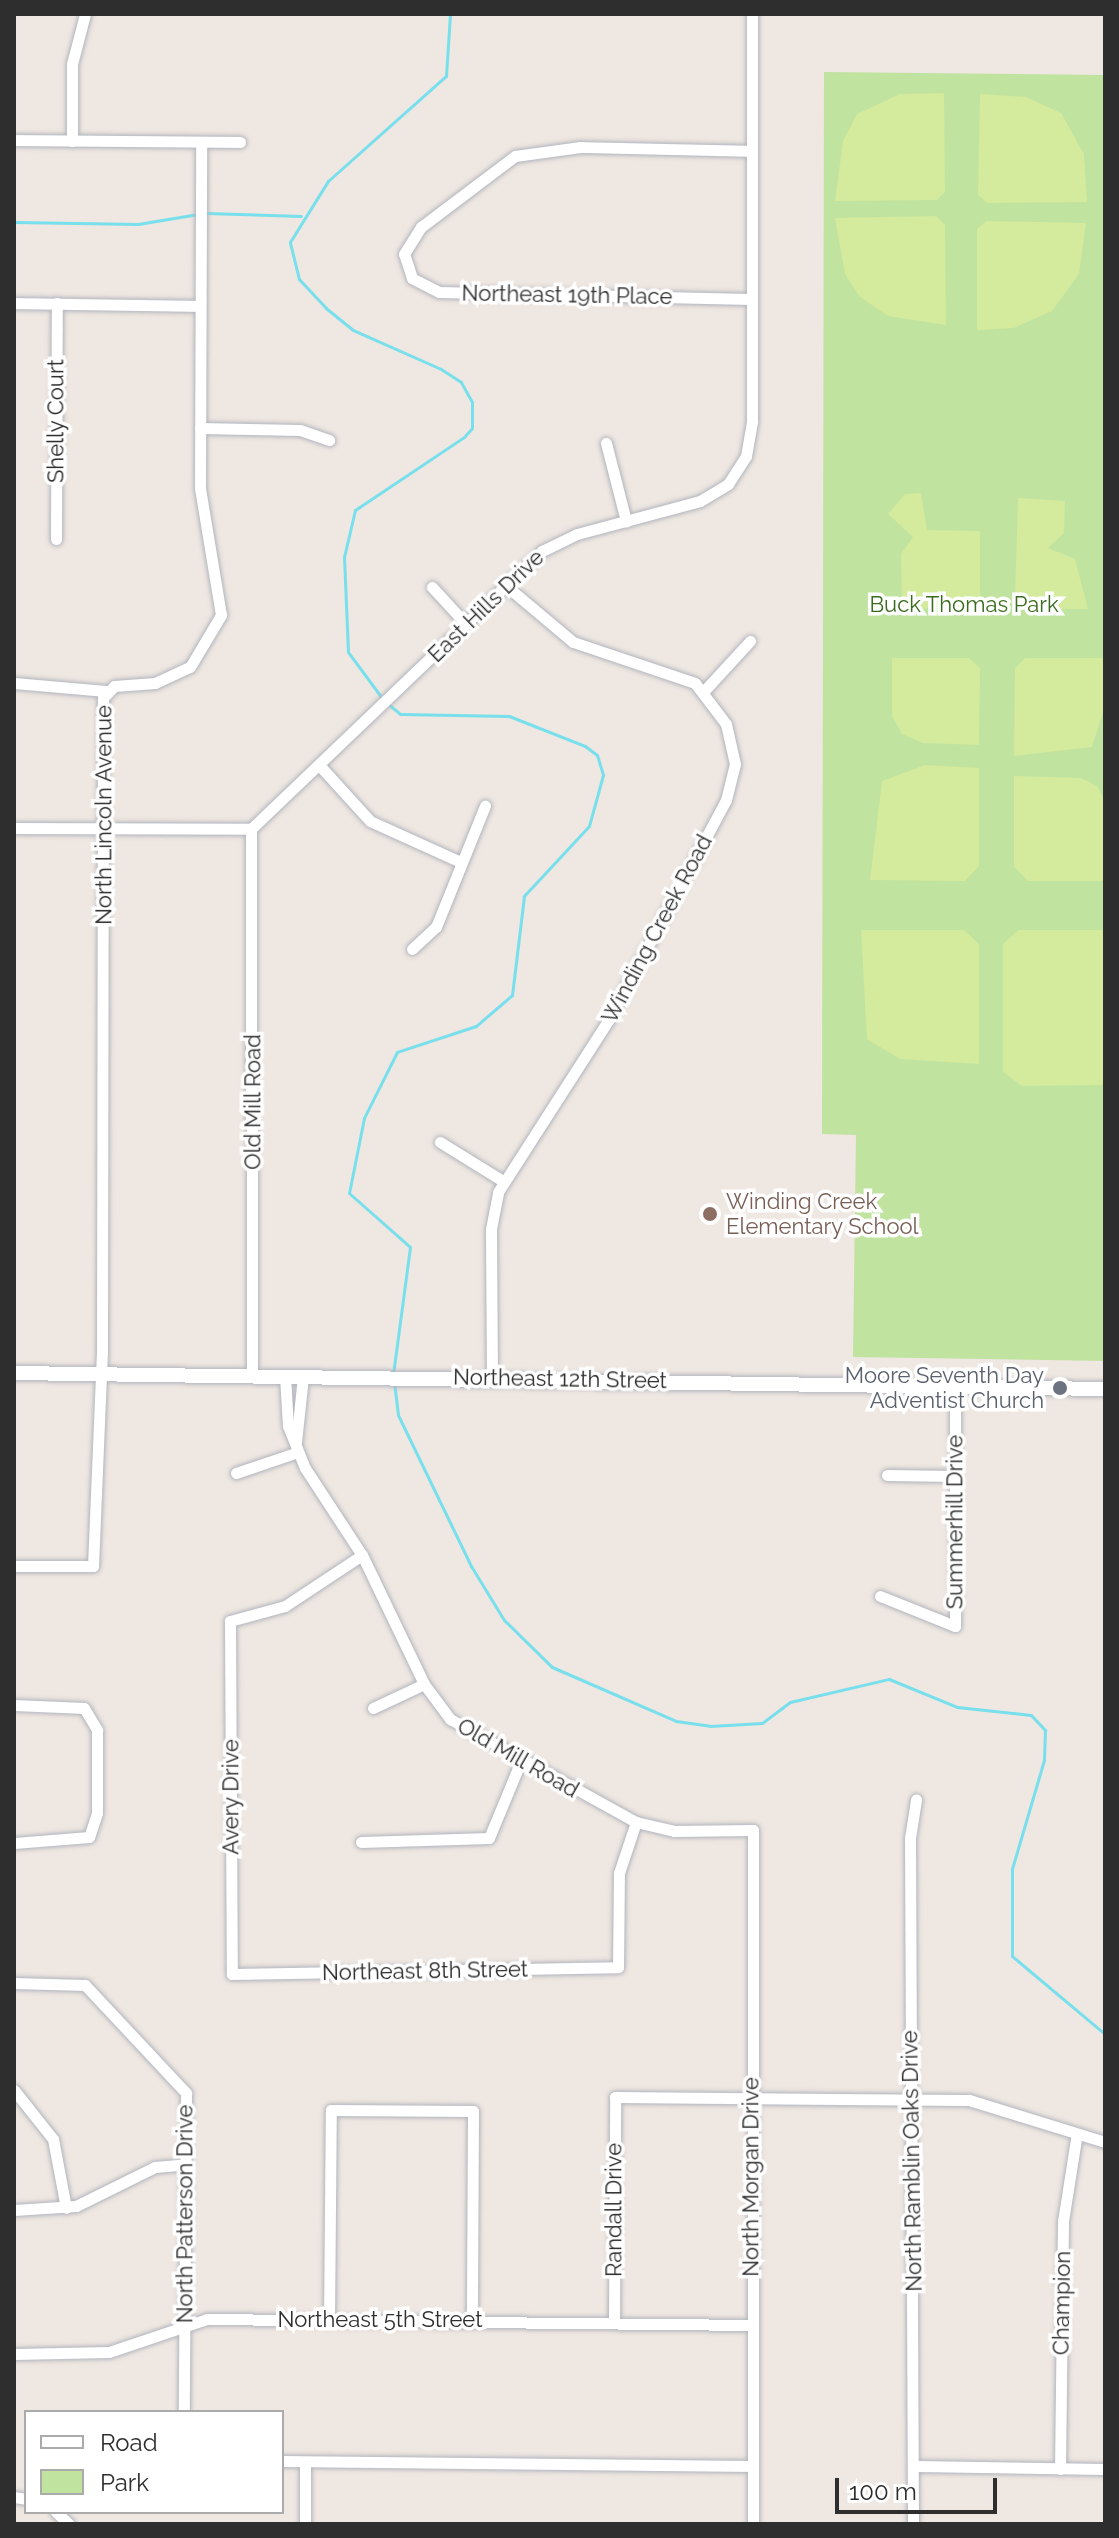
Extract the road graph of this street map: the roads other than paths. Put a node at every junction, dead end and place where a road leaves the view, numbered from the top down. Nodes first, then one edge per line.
1 (85, 14) edge
2 (752, 14) edge
3 (14, 140) edge
4 (72, 141) junction
5 (201, 142) junction
6 (240, 142) dead end
7 (752, 151) junction
8 (751, 299) junction
9 (14, 303) edge
10 (57, 303) junction
11 (199, 306) junction
12 (200, 428) junction
13 (329, 440) dead end
14 (606, 443) dead end
15 (626, 521) junction
16 (56, 539) dead end
17 (504, 584) junction
18 (432, 587) dead end
19 (466, 624) junction
20 (750, 641) dead end
21 (14, 683) edge
22 (106, 691) junction
23 (704, 691) junction
24 (320, 766) junction
25 (485, 806) dead end
26 (14, 828) edge
27 (251, 829) junction
28 (104, 830) junction
29 (461, 862) junction
30 (412, 949) dead end
31 (440, 1142) dead end
32 (503, 1181) junction
33 (14, 1373) edge
34 (99, 1374) junction
35 (252, 1375) junction
36 (285, 1376) junction
37 (303, 1376) junction
38 (492, 1378) junction
39 (955, 1387) junction
40 (1105, 1389) edge
41 (297, 1447) junction
42 (236, 1473) dead end
43 (887, 1475) dead end
44 (955, 1476) junction
45 (362, 1555) junction
46 (14, 1566) edge
47 (880, 1596) dead end
48 (424, 1684) junction
49 (14, 1705) edge
50 (373, 1708) dead end
51 (520, 1763) junction
52 (916, 1799) dead end
53 (636, 1822) junction
54 (753, 1830) joint
55 (361, 1842) dead end
56 (14, 1843) edge
57 (232, 1974) joint
58 (14, 1983) edge
59 (14, 2090) edge
60 (752, 2098) junction
61 (911, 2099) junction
62 (1076, 2139) junction
63 (1105, 2142) edge
64 (187, 2164) junction
65 (66, 2208) junction
66 (14, 2210) edge
67 (329, 2321) junction
68 (472, 2321) junction
69 (185, 2322) junction
70 (614, 2323) junction
71 (752, 2325) junction
72 (14, 2354) edge
73 (184, 2410) edge
74 (284, 2461) edge
75 (305, 2462) junction
76 (753, 2466) junction
77 (916, 2466) junction
78 (1060, 2469) junction
79 (1105, 2469) edge
80 (305, 2524) edge
81 (753, 2524) edge
82 (913, 2524) edge

1 - 4 street
2 - 7 street, East Hills Drive
3 - 4 street
4 - 5 street
5 - 6 street
5 - 11 street, North Lincoln Avenue
7 - 8 street, East Hills Drive
7 - 8 street, Northeast 19th Place
8 - 15 street, East Hills Drive
9 - 10 street
10 - 11 street
10 - 16 street, Shelly Court
11 - 12 street, North Lincoln Avenue
12 - 13 street
12 - 22 street, North Lincoln Avenue
14 - 15 street
15 - 17 street, East Hills Drive
17 - 19 street, East Hills Drive
17 - 23 street
18 - 19 street
19 - 24 street, East Hills Drive
20 - 23 street
21 - 22 street
22 - 28 street, North Lincoln Avenue
23 - 32 street, Winding Creek Road
24 - 27 street, East Hills Drive
24 - 29 street
25 - 29 street
26 - 28 street
27 - 28 street
27 - 35 street, Old Mill Road
28 - 34 street, North Lincoln Avenue
29 - 30 street
31 - 32 street
32 - 38 street, Winding Creek Road
33 - 34 street, Northeast 12th Street
34 - 35 street, Northeast 12th Street
34 - 46 street, North Lincoln Avenue
35 - 36 street, Northeast 12th Street
36 - 37 street, Northeast 12th Street
36 - 41 street, Old Mill Road
37 - 38 street, Northeast 12th Street
37 - 41 street
38 - 39 street, Northeast 12th Street
39 - 40 street, Northeast 12th Street
39 - 44 street, Summerhill Drive
41 - 42 street
41 - 45 street, Old Mill Road
43 - 44 street
44 - 47 street, Summerhill Drive
45 - 48 street, Old Mill Road
45 - 57 street, Avery Drive
48 - 50 street
48 - 51 street, Old Mill Road
49 - 56 street
51 - 53 street, Old Mill Road
51 - 55 street
52 - 61 street, North Ramblin Oaks Drive
53 - 54 street, Old Mill Road
53 - 57 street, Northeast 8th Street
54 - 60 street, North Morgan Drive
58 - 64 street, North Patterson Drive
59 - 65 street
60 - 61 street
60 - 70 street, Randall Drive
60 - 71 street, North Morgan Drive
61 - 62 street
61 - 77 street, North Ramblin Oaks Drive
62 - 63 street
62 - 78 street, Champion
64 - 65 street
64 - 69 street, North Patterson Drive
65 - 66 street
67 - 68 street, Northeast 5th Street
67 - 68 street
67 - 69 street, Northeast 5th Street
68 - 70 street, Northeast 5th Street
69 - 72 street, Northeast 5th Street
69 - 73 street, North Patterson Drive
70 - 71 street, Northeast 5th Street
71 - 76 street, North Morgan Drive
74 - 75 street
75 - 76 street
75 - 80 street
76 - 81 street, North Morgan Drive
77 - 78 street
77 - 82 street, North Ramblin Oaks Drive
78 - 79 street

